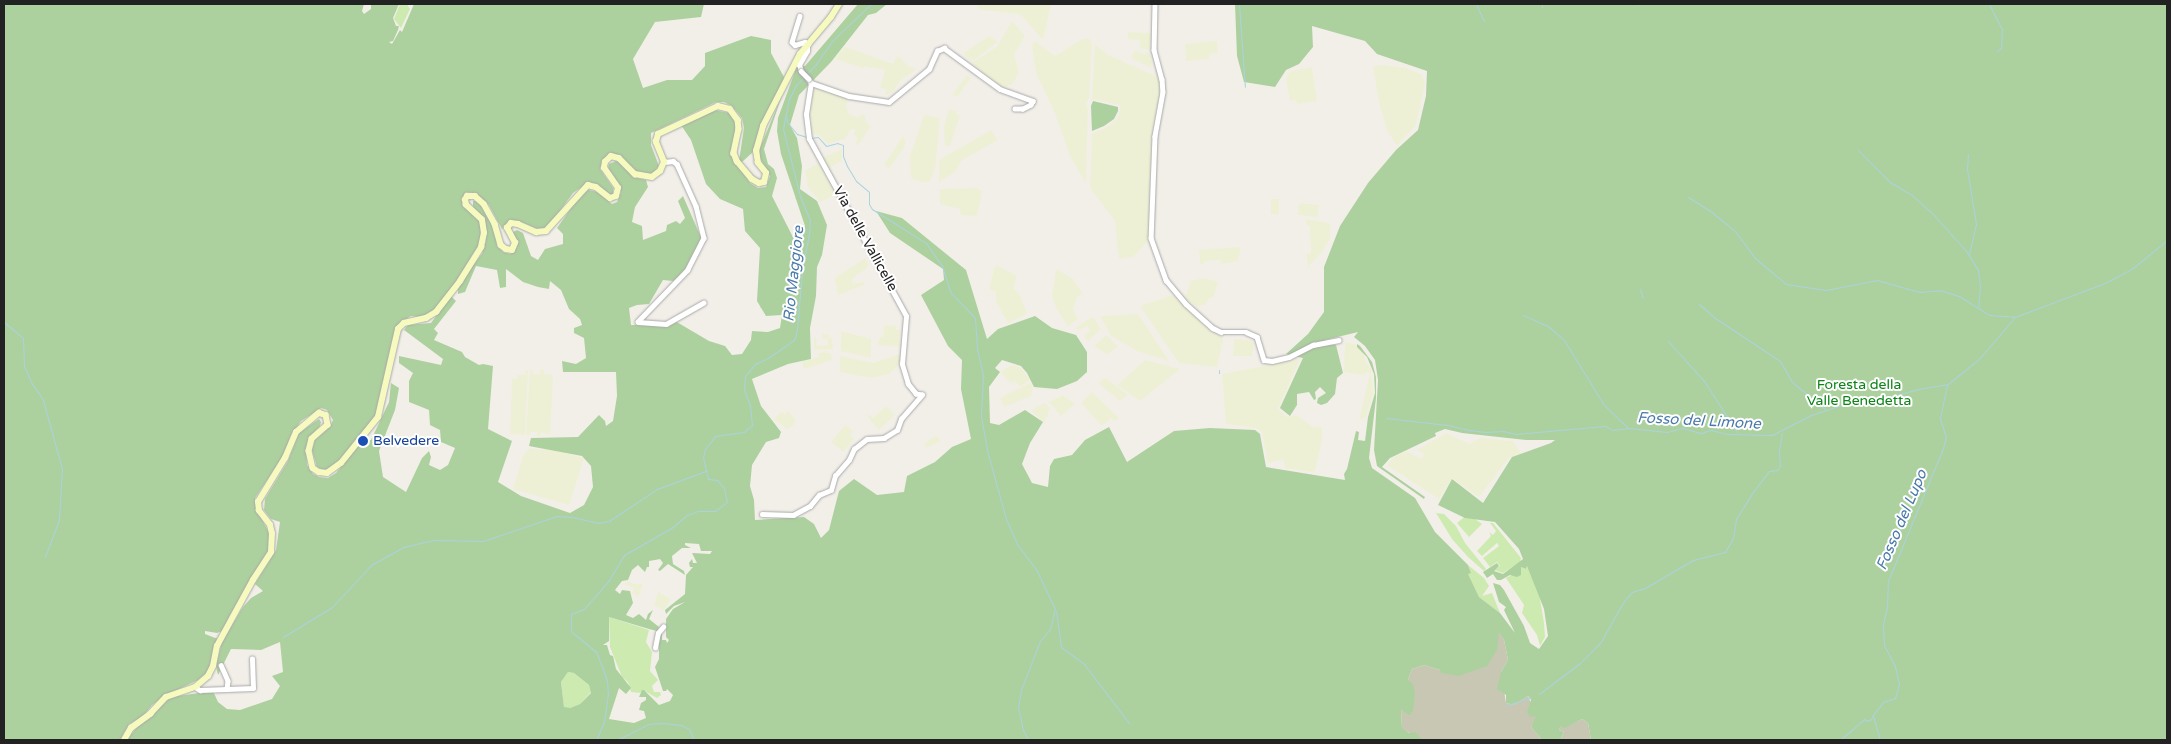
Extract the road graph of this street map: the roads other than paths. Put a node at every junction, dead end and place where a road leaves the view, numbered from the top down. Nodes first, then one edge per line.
1 (839, 4) edge
2 (1155, 4) edge
3 (800, 16) dead end
4 (808, 45) junction
5 (810, 81) junction
6 (1015, 109) dead end
7 (664, 162) junction
8 (703, 303) dead end
9 (1339, 340) dead end
10 (762, 514) dead end
11 (663, 627) dead end
12 (655, 648) dead end
13 (252, 659) dead end
14 (221, 665) dead end
15 (194, 686) junction
16 (227, 689) junction
17 (124, 740) edge

1 - 4 main road
2 - 9 street
3 - 4 street
4 - 5 street, bridge
4 - 7 main road
5 - 6 street
5 - 10 street, Via delle Vallicelle
7 - 8 street
7 - 15 main road
11 - 12 street
13 - 16 street
14 - 16 street
15 - 16 street
15 - 17 main road

